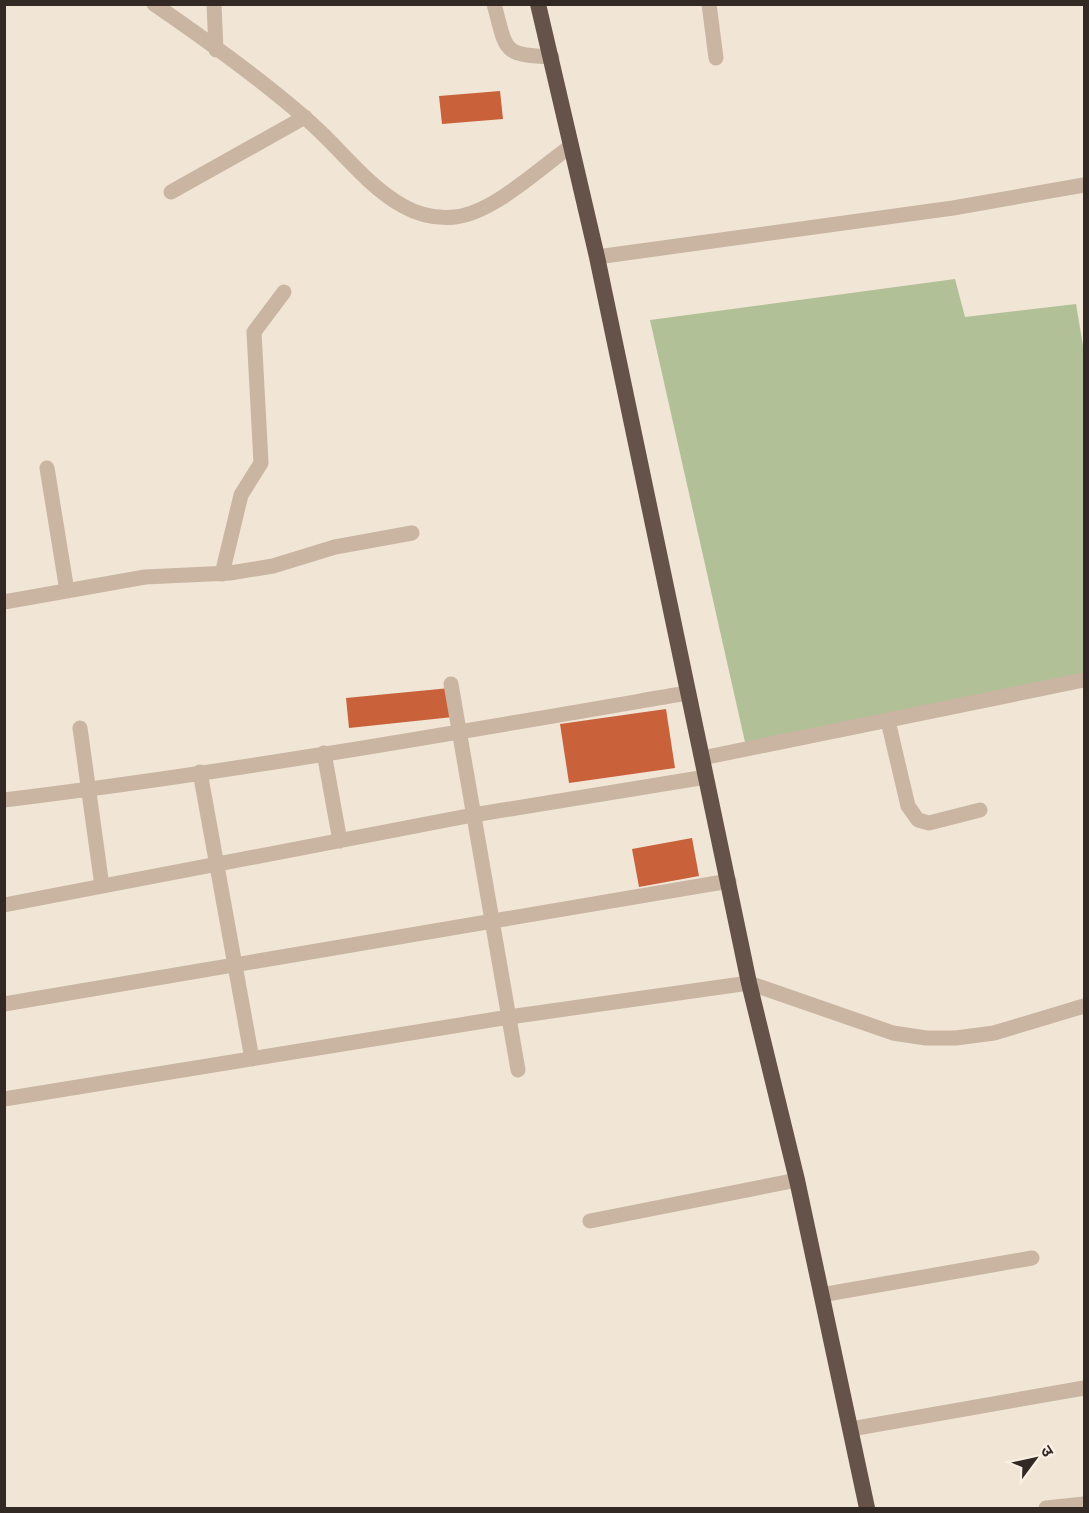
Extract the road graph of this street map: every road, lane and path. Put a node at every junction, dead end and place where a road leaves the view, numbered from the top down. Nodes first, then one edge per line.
1 (214, 4) edge
2 (494, 4) edge
3 (538, 4) edge
4 (709, 4) edge
5 (161, 7) edge
6 (216, 50) junction
7 (552, 57) junction
8 (716, 58) dead end
9 (305, 117) junction
10 (571, 146) junction
11 (1084, 185) edge
12 (171, 192) dead end
13 (597, 257) junction
14 (284, 292) dead end
15 (47, 468) dead end
16 (412, 533) dead end
17 (222, 574) junction
18 (67, 591) junction
19 (4, 602) edge
20 (1084, 680) edge
21 (451, 684) dead end
22 (687, 693) junction
23 (888, 721) junction
24 (80, 728) dead end
25 (458, 732) junction
26 (324, 753) junction
27 (702, 758) junction
28 (200, 772) junction
29 (706, 777) junction
30 (89, 790) junction
31 (4, 800) edge
32 (980, 810) dead end
33 (473, 815) junction
34 (340, 841) junction
35 (217, 864) junction
36 (729, 881) junction
37 (102, 886) junction
38 (4, 905) edge
39 (490, 921) junction
40 (234, 965) junction
41 (749, 983) junction
42 (4, 1004) edge
43 (1084, 1006) edge
44 (509, 1017) junction
45 (252, 1059) junction
46 (518, 1070) dead end
47 (4, 1099) edge
48 (797, 1180) junction
49 (590, 1221) dead end
50 (1032, 1258) dead end
51 (821, 1295) junction
52 (1084, 1388) edge
53 (851, 1429) junction
54 (1084, 1504) edge
55 (867, 1509) edge
56 (1046, 1509) edge

1 - 6 street
2 - 7 street
3 - 7 highway
4 - 8 street
5 - 6 street
6 - 9 street
7 - 10 highway
9 - 10 street
9 - 12 street
10 - 13 highway
11 - 13 street
13 - 22 highway
14 - 17 street
15 - 18 street
16 - 17 street
17 - 18 street
18 - 19 street
20 - 23 street
21 - 25 street
22 - 25 street
22 - 27 highway
23 - 27 street
23 - 32 street
24 - 30 street
25 - 26 street
25 - 33 street
26 - 28 street
26 - 34 street
27 - 29 highway
28 - 30 street
28 - 35 street
29 - 33 street
29 - 36 highway
30 - 31 street
30 - 37 street
33 - 34 street
33 - 39 street
34 - 35 street
35 - 37 street
35 - 40 street
36 - 39 street
36 - 41 highway
37 - 38 street
39 - 40 street
39 - 44 street
40 - 42 street
40 - 45 street
41 - 43 street
41 - 44 street
41 - 48 highway
44 - 45 street
44 - 46 street
45 - 47 street
48 - 49 street
48 - 51 highway
50 - 51 street
51 - 53 highway
52 - 53 street
53 - 55 highway
54 - 56 street

